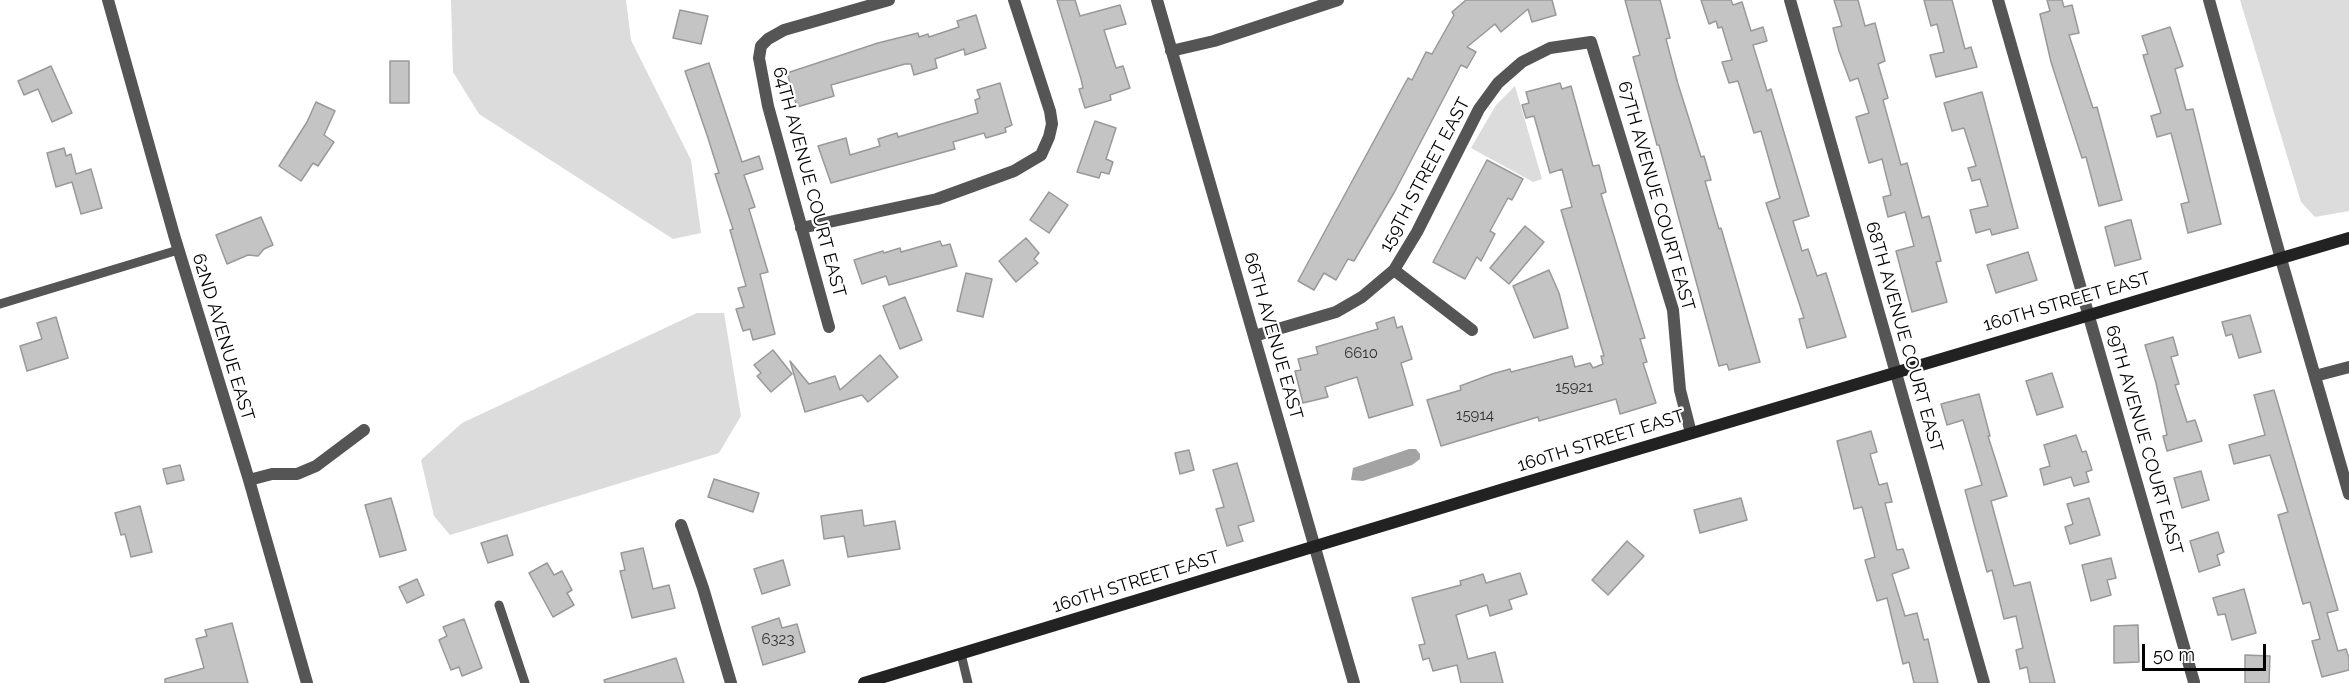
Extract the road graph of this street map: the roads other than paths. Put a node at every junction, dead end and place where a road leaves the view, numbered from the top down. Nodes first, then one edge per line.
1 (108, 0) edge
2 (889, 0) edge
3 (1014, 0) edge
4 (1157, 0) edge
5 (1338, 0) edge
6 (1790, 0) edge
7 (1998, 0) edge
8 (2209, 0) edge
9 (1591, 42) joint
10 (1171, 51) junction
11 (801, 228) junction
12 (2349, 237) edge
13 (178, 250) junction
14 (2281, 259) junction
15 (1394, 270) junction
16 (0, 304) edge
17 (2090, 315) junction
18 (829, 327) dead end
19 (1472, 330) dead end
20 (1254, 336) junction
21 (2349, 367) edge
22 (1895, 372) junction
23 (2315, 376) junction
24 (364, 430) dead end
25 (1691, 433) junction
26 (249, 480) junction
27 (2349, 494) edge
28 (681, 525) dead end
29 (1315, 547) junction
30 (499, 605) dead end
31 (961, 654) junction
32 (2194, 682) edge
33 (307, 683) edge
34 (525, 683) edge
35 (731, 683) edge
36 (864, 683) edge
37 (968, 683) edge
38 (1354, 683) edge
39 (1984, 683) edge

1 - 13 street, 62ND AVENUE EAST
2 - 11 street, 64TH AVENUE COURT EAST
3 - 11 street
4 - 10 street, 66TH AVENUE EAST
5 - 10 street
6 - 22 street, 68TH AVENUE COURT EAST
7 - 17 street, 69TH AVENUE COURT EAST
8 - 14 street
9 - 15 street, 159TH STREET EAST
9 - 25 street, 67TH AVENUE COURT EAST
10 - 20 street, 66TH AVENUE EAST
11 - 18 street, 64TH AVENUE COURT EAST
12 - 14 main road, 160TH STREET EAST
13 - 16 lane
13 - 26 street, 62ND AVENUE EAST
14 - 17 main road, 160TH STREET EAST
14 - 23 street
15 - 19 street
15 - 20 street, 159TH STREET EAST
17 - 22 main road, 160TH STREET EAST
17 - 32 street, 69TH AVENUE COURT EAST
20 - 29 street, 66TH AVENUE EAST
21 - 23 street
22 - 25 main road, 160TH STREET EAST
22 - 39 street, 68TH AVENUE COURT EAST
23 - 27 street
24 - 26 street
25 - 29 main road, 160TH STREET EAST
26 - 33 street, 62ND AVENUE EAST
28 - 35 street
29 - 31 main road, 160TH STREET EAST
29 - 38 street, 66TH AVENUE EAST
30 - 34 lane
31 - 36 main road, 160TH STREET EAST
31 - 37 lane

